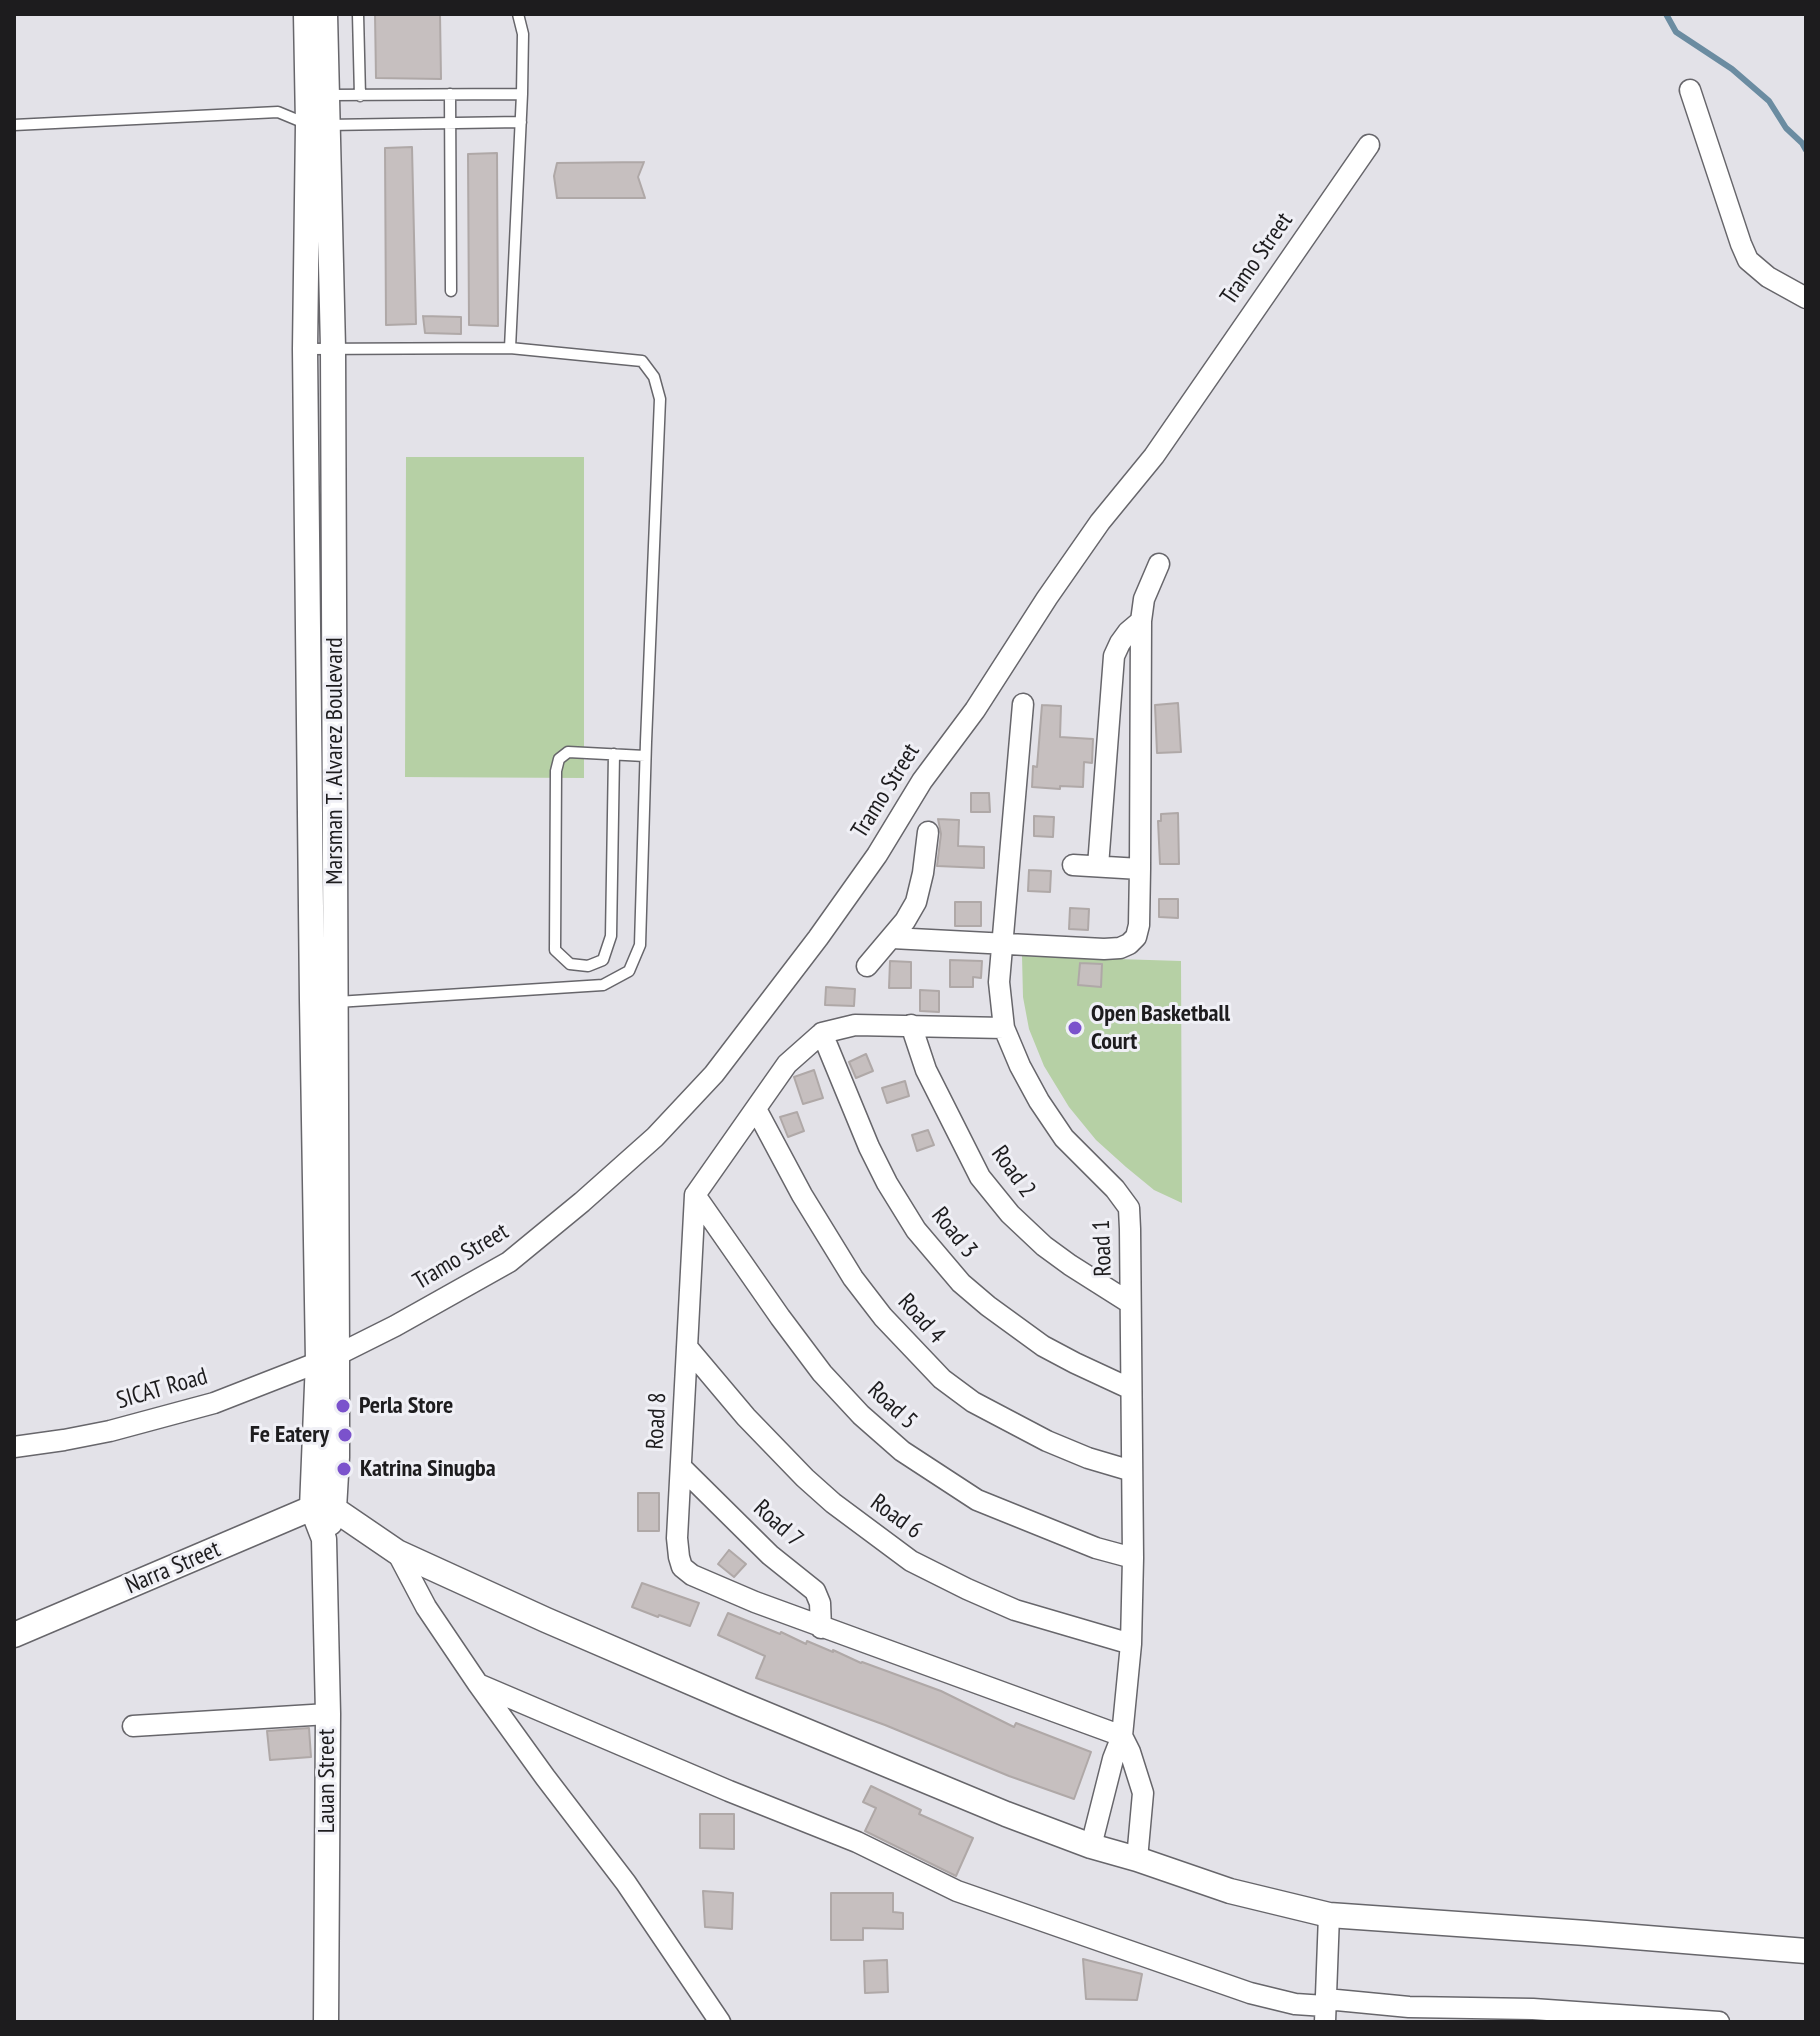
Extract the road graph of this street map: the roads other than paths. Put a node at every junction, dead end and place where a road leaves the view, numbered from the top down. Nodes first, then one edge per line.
1 (306, 14) edge
2 (325, 14) edge
3 (358, 14) edge
4 (518, 14) edge
5 (1690, 90) dead end
6 (450, 94) junction
7 (522, 94) junction
8 (360, 96) junction
9 (300, 102) junction
10 (521, 122) junction
11 (451, 123) junction
12 (14, 125) edge
13 (318, 125) junction
14 (1369, 145) dead end
15 (451, 291) dead end
16 (1806, 298) edge
17 (333, 348) junction
18 (510, 348) junction
19 (305, 349) junction
20 (1159, 564) dead end
21 (1141, 621) junction
22 (1023, 704) dead end
23 (614, 754) junction
24 (645, 756) junction
25 (928, 832) dead end
26 (1073, 865) dead end
27 (1098, 866) junction
28 (1140, 869) junction
29 (892, 938) junction
30 (1004, 944) junction
31 (867, 966) dead end
32 (324, 1001) junction
33 (911, 1025) junction
34 (1004, 1028) junction
35 (822, 1033) junction
36 (756, 1109) junction
37 (695, 1195) junction
38 (1130, 1303) junction
39 (687, 1347) junction
40 (328, 1358) junction
41 (1131, 1389) junction
42 (14, 1447) edge
43 (681, 1467) junction
44 (1132, 1471) junction
45 (323, 1508) junction
46 (397, 1552) junction
47 (1133, 1558) junction
48 (821, 1628) junction
49 (14, 1635) edge
50 (1131, 1644) junction
51 (478, 1684) junction
52 (328, 1714) junction
53 (133, 1726) dead end
54 (1122, 1736) junction
55 (1091, 1846) junction
56 (1137, 1859) junction
57 (1329, 1915) junction
58 (1806, 1951) edge
59 (1325, 2009) edge
60 (326, 2022) edge
61 (720, 2022) edge
62 (1719, 2022) edge

1 - 9 street, Marsman T. Alvarez Boulevard
2 - 9 street, Marsman T. Alvarez Boulevard
3 - 8 lane
4 - 7 lane
5 - 16 street
6 - 7 lane
6 - 8 lane
6 - 11 lane
7 - 10 lane
8 - 9 lane
9 - 12 lane
9 - 13 street, Marsman T. Alvarez Boulevard
10 - 11 lane
10 - 18 lane
11 - 13 lane
11 - 15 lane
13 - 17 street, Marsman T. Alvarez Boulevard
13 - 19 street, Marsman T. Alvarez Boulevard
14 - 40 street, Tramo Street
17 - 18 lane
17 - 19 lane
17 - 32 street, Marsman T. Alvarez Boulevard
18 - 24 lane
19 - 32 street, Marsman T. Alvarez Boulevard
20 - 21 street
21 - 27 street
21 - 28 street
22 - 30 street, Road 1
23 - 23 lane
23 - 24 lane
24 - 32 lane
25 - 29 street
26 - 27 street
27 - 28 street
28 - 30 street
29 - 30 street
29 - 31 street
30 - 34 street, Road 1
32 - 40 street, Marsman T. Alvarez Boulevard
33 - 34 street
33 - 35 street
33 - 38 street, Road 2
34 - 38 street, Road 1
35 - 36 street
35 - 41 street, Road 3
36 - 37 street
36 - 44 street, Road 4
37 - 39 street, Road 8
37 - 47 street, Road 5
38 - 41 street, Road 1
39 - 43 street, Road 8
39 - 50 street, Road 6
40 - 42 street, SICAT Road
40 - 45 street, Marsman T. Alvarez Boulevard
41 - 44 street, Road 1
43 - 48 street, Road 7
43 - 48 street, Road 8
44 - 47 street, Road 1
45 - 46 street
45 - 49 street, Narra Street
45 - 52 street, Lauan Street
46 - 51 street
46 - 55 street
47 - 50 street, Road 1
48 - 54 street, Road 8
50 - 54 street, Road 1
51 - 59 street
51 - 61 street
52 - 53 street
52 - 60 street, Lauan Street
54 - 55 street
54 - 56 street
55 - 56 street
56 - 57 street
57 - 58 street
57 - 59 street
59 - 62 street

